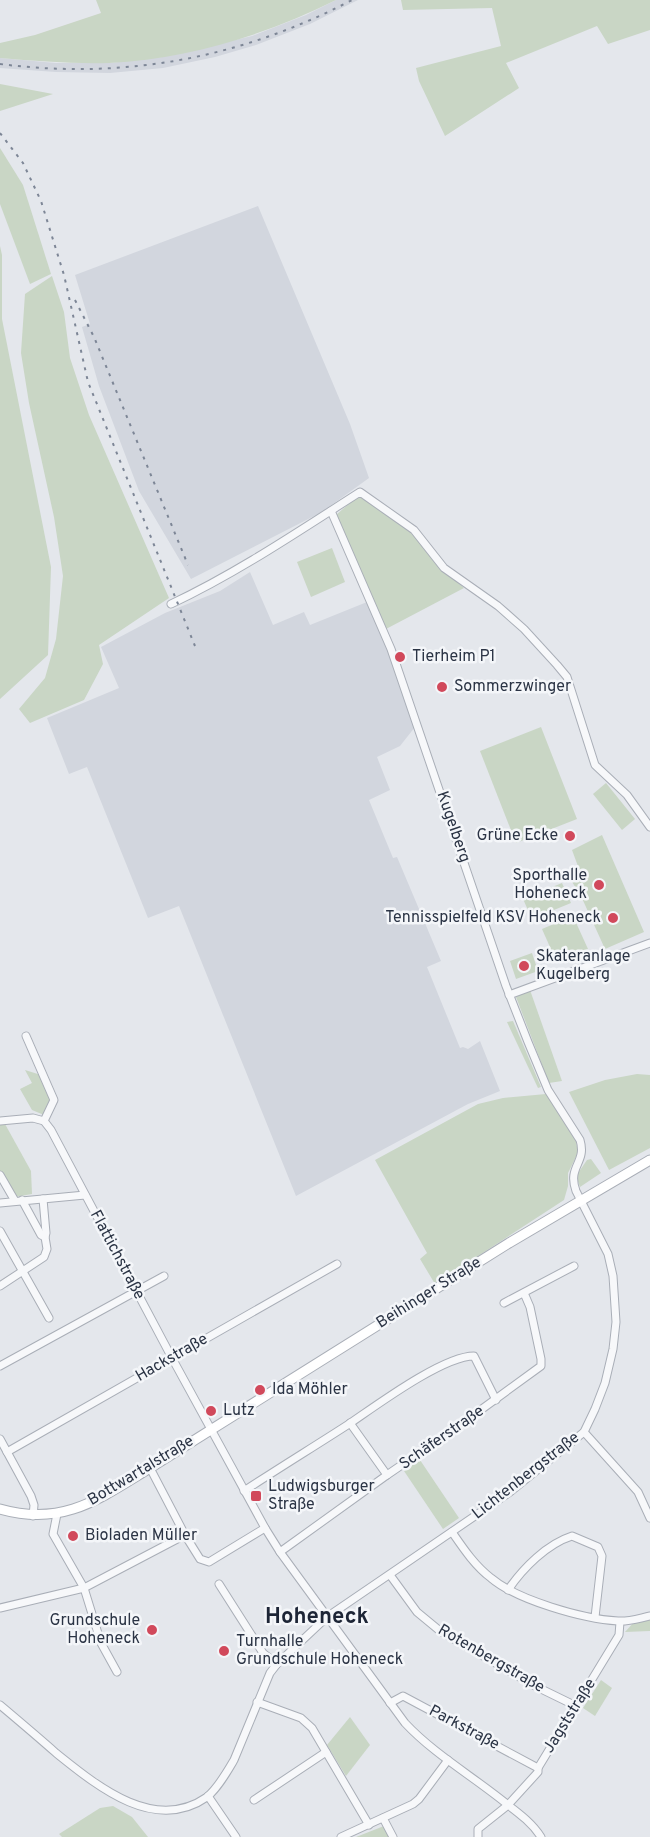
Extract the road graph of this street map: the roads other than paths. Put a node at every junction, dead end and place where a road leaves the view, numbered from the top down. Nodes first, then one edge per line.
1 (331, 512) junction
2 (171, 604) dead end
3 (650, 827) edge
4 (650, 943) edge
5 (509, 995) junction
6 (26, 1036) dead end
7 (0, 1121) edge
8 (45, 1121) junction
9 (580, 1140) joint
10 (650, 1160) edge
11 (0, 1174) edge
12 (84, 1195) junction
13 (43, 1199) junction
14 (581, 1200) junction
15 (18, 1201) junction
16 (0, 1203) edge
17 (0, 1231) edge
18 (45, 1237) junction
19 (337, 1264) dead end
20 (574, 1266) dead end
21 (23, 1271) junction
22 (165, 1276) dead end
23 (0, 1286) edge
24 (136, 1290) junction
25 (524, 1293) junction
26 (504, 1303) dead end
27 (49, 1318) dead end
28 (172, 1358) junction
29 (0, 1366) edge
30 (496, 1400) junction
31 (350, 1423) junction
32 (210, 1429) junction
33 (584, 1432) junction
34 (0, 1439) edge
35 (8, 1452) junction
36 (150, 1468) junction
37 (387, 1475) junction
38 (244, 1491) junction
39 (0, 1509) edge
40 (57, 1514) junction
41 (33, 1516) junction
42 (650, 1518) edge
43 (266, 1528) junction
44 (452, 1532) junction
45 (185, 1534) junction
46 (280, 1552) junction
47 (390, 1575) junction
48 (219, 1584) dead end
49 (84, 1588) junction
50 (508, 1590) junction
51 (0, 1608) edge
52 (650, 1616) edge
53 (327, 1617) junction
54 (595, 1617) junction
55 (620, 1622) junction
56 (277, 1664) junction
57 (117, 1672) dead end
58 (257, 1702) junction
59 (390, 1703) junction
60 (0, 1706) edge
61 (576, 1706) junction
62 (326, 1752) junction
63 (448, 1760) junction
64 (538, 1768) junction
65 (208, 1796) junction
66 (254, 1800) dead end
67 (508, 1805) junction
68 (383, 1818) junction
69 (369, 1825) junction
70 (236, 1837) edge
71 (341, 1837) edge
72 (393, 1837) edge
73 (478, 1837) edge
74 (541, 1837) edge

1 - 2 street
1 - 3 street
1 - 5 street, Kugelberg
4 - 5 street
5 - 9 street, Kugelberg
6 - 8 street
7 - 8 street
8 - 12 street, Flattichstraße
9 - 14 street, Lichtenbergstraße
10 - 14 main road, Beihinger Straße
11 - 15 street
12 - 13 street
12 - 24 street, Flattichstraße
13 - 15 street
13 - 18 street
14 - 32 main road, Beihinger Straße
14 - 33 street, Lichtenbergstraße
15 - 16 street
15 - 18 street
17 - 21 street
18 - 21 street
19 - 28 street, Hackstraße
20 - 25 street
21 - 23 street
21 - 27 street
22 - 24 street
24 - 28 street, Flattichstraße
24 - 29 street
25 - 26 street
25 - 30 street, Schäferstraße
28 - 32 street, Flattichstraße
28 - 35 street, Hackstraße
30 - 31 street
30 - 37 street, Schäferstraße
31 - 37 street
31 - 38 street
32 - 36 main road, Bottwartalstraße
32 - 38 street
33 - 42 street
33 - 44 street, Lichtenbergstraße
34 - 35 street
35 - 41 street
36 - 40 main road, Bottwartalstraße
36 - 45 street
37 - 46 street, Schäferstraße
38 - 43 street
39 - 41 main road, Bottwartalstraße
40 - 41 main road, Bottwartalstraße
40 - 49 street
43 - 45 street
43 - 46 street
44 - 47 street, Lichtenbergstraße
44 - 50 street
45 - 49 street
46 - 53 street
47 - 53 street, Lichtenbergstraße
47 - 61 street, Rotenbergstraße
48 - 56 street
49 - 51 street
49 - 57 street
50 - 54 street
50 - 54 street
52 - 55 street
53 - 56 street, Lichtenbergstraße
53 - 59 street
54 - 55 street
55 - 61 street, Jagststraße
56 - 58 street, Lichtenbergstraße
58 - 62 street
58 - 65 street, Lichtenbergstraße
59 - 63 street
59 - 64 street, Parkstraße
60 - 65 street
61 - 64 street, Jagststraße
62 - 66 street
62 - 69 street
63 - 67 street
63 - 68 street
64 - 67 street, Jagststraße
65 - 70 street
67 - 73 street, Jagststraße
67 - 74 street
68 - 69 street
68 - 72 street
69 - 71 street

